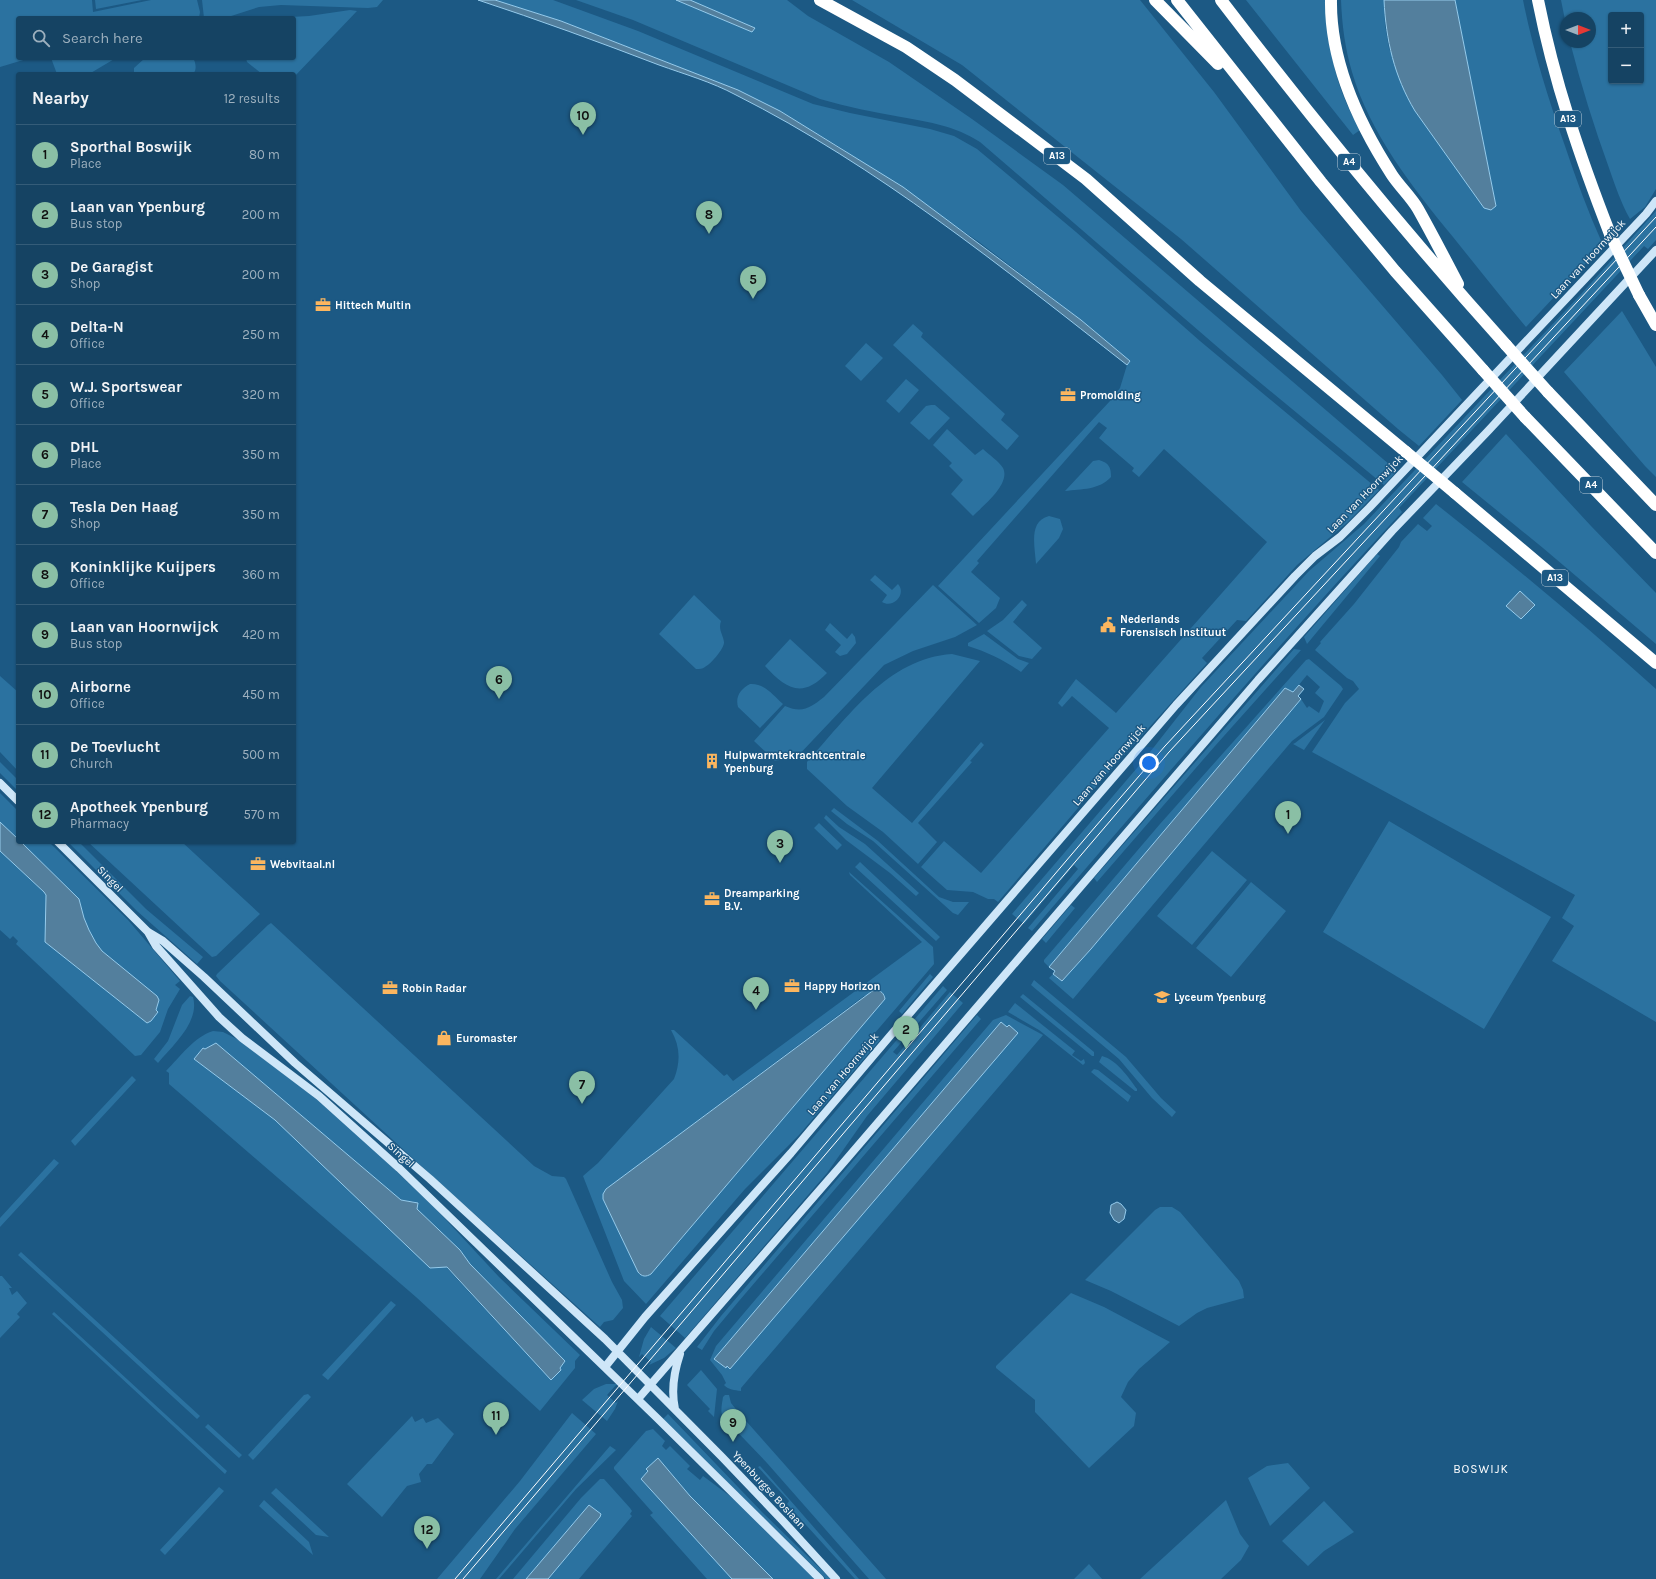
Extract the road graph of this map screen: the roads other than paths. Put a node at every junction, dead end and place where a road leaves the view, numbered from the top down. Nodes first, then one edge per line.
1 (820, 0) edge
2 (1155, 0) edge
3 (1177, 0) edge
4 (1221, 0) edge
5 (1331, 0) edge
6 (1538, 0) edge
7 (1261, 108) junction
8 (1656, 200) edge
9 (1656, 250) edge
10 (1469, 304) junction
11 (1656, 325) edge
12 (1656, 505) edge
13 (1656, 552) edge
14 (1656, 663) edge
15 (0, 783) edge
16 (16, 799) edge
17 (60, 844) edge
18 (148, 932) junction
19 (681, 1350) junction
20 (617, 1351) junction
21 (605, 1367) junction
22 (650, 1384) junction
23 (638, 1399) junction
24 (675, 1409) junction
25 (820, 1579) edge
26 (836, 1579) edge

1 - 14 highway, A13, bridge
2 - 7 highway, A4
3 - 7 highway, A4
4 - 10 highway, A4
5 - 10 highway, A4
6 - 11 highway, A13, bridge
7 - 13 highway, A4, bridge
8 - 20 main road, Laan van Hoornwijck
9 - 19 main road
10 - 12 highway, A4, bridge
15 - 16 main road
17 - 18 main road, Singel
18 - 20 main road, Singel
18 - 21 main road, Singel
19 - 22 main road
19 - 24 main road
20 - 21 main road, Laan van Hoornwijck
20 - 22 main road, Singel
21 - 23 main road, Singel
22 - 23 main road
22 - 24 main road, Ypenburgse Boslaan
23 - 25 main road
24 - 26 main road, Ypenburgse Boslaan

